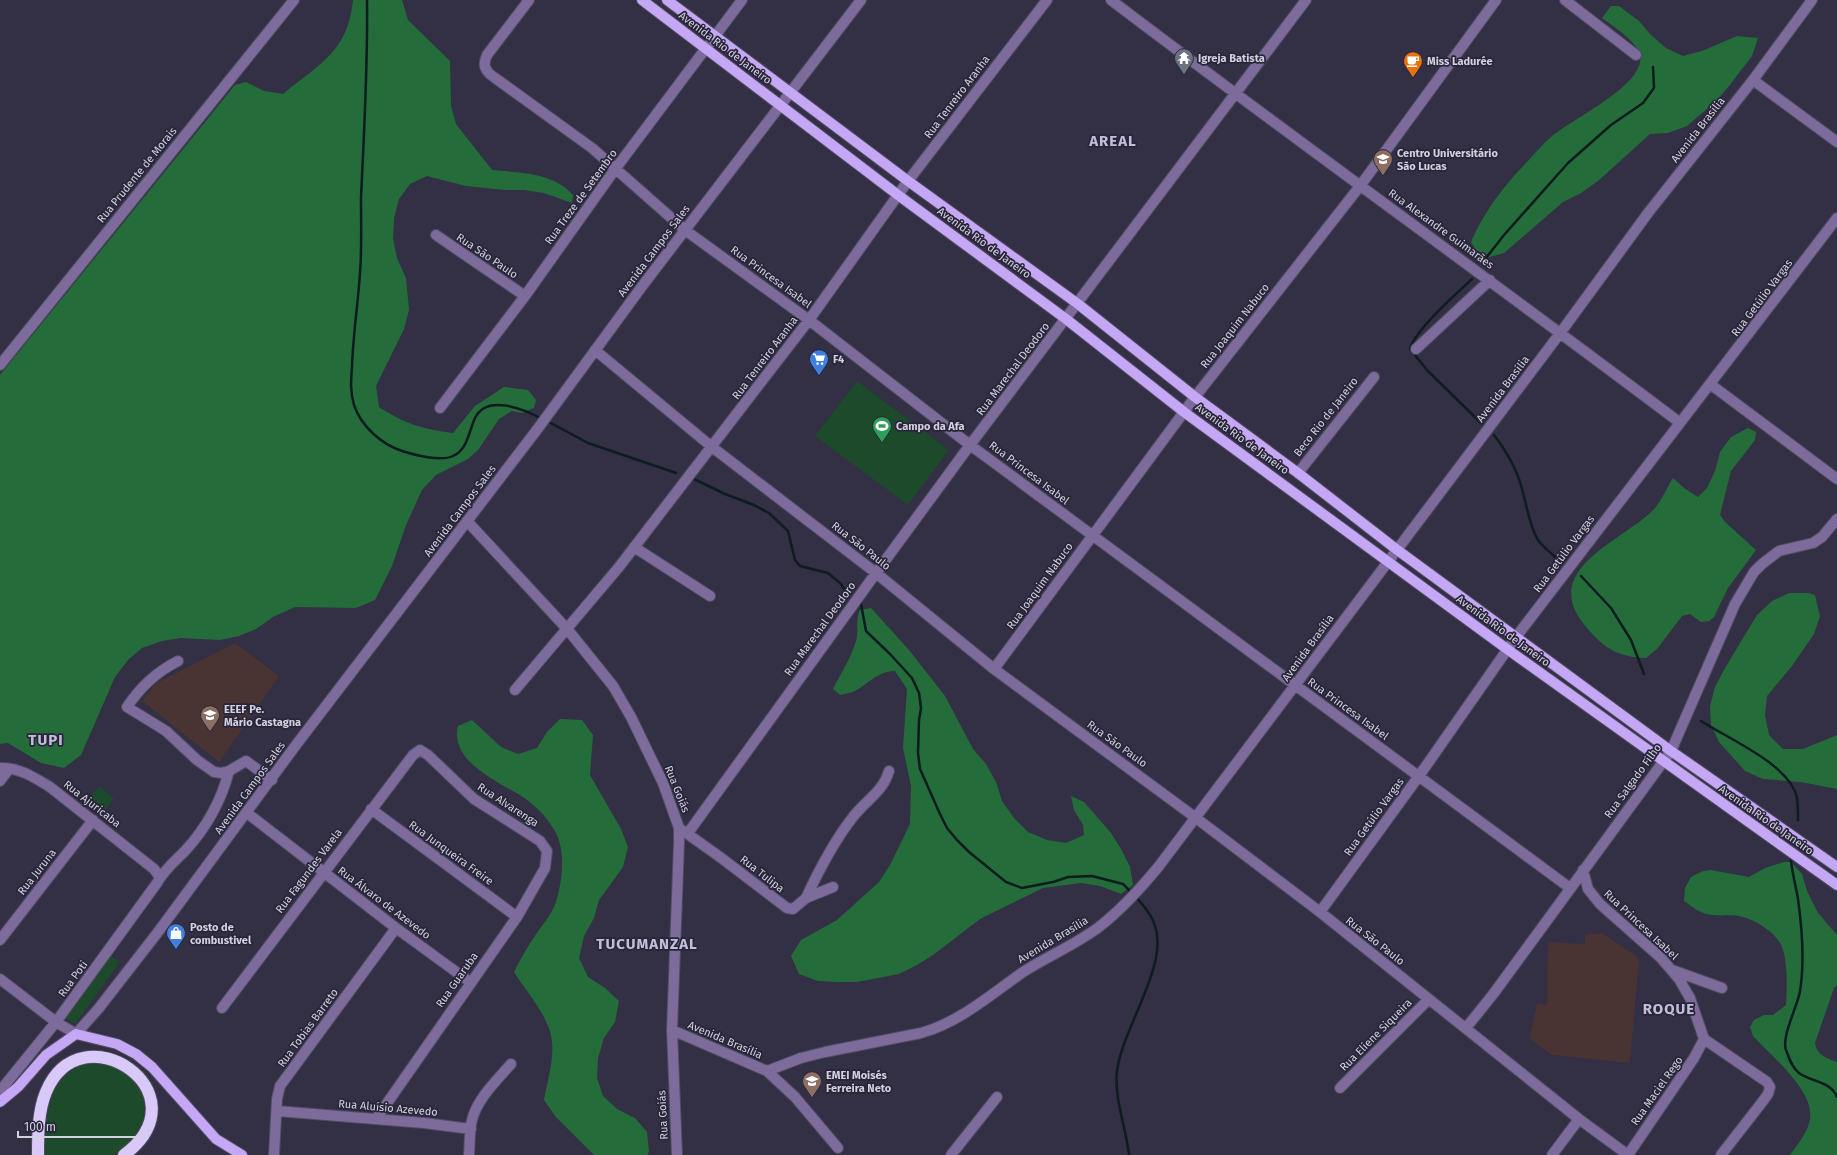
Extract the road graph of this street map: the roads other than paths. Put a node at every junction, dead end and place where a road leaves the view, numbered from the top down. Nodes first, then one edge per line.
1 (294, 0) edge
2 (529, 0) edge
3 (642, 0) edge
4 (667, 0) edge
5 (742, 0) edge
6 (861, 0) edge
7 (1047, 0) edge
8 (1111, 0) edge
9 (1306, 0) edge
10 (1496, 0) edge
11 (1565, 0) edge
12 (1812, 0) edge
13 (715, 36) junction
14 (705, 49) junction
15 (1636, 55) dead end
16 (1753, 80) junction
17 (790, 92) junction
18 (1236, 95) junction
19 (780, 104) junction
20 (1837, 142) edge
21 (616, 168) junction
22 (908, 181) junction
23 (1360, 186) junction
24 (898, 195) junction
25 (1837, 218) edge
26 (685, 230) junction
27 (436, 236) dead end
28 (1490, 280) junction
29 (525, 296) junction
30 (1078, 304) junction
31 (1066, 319) junction
32 (809, 320) junction
33 (1560, 332) junction
34 (1416, 349) dead end
35 (595, 350) junction
36 (0, 365) edge
37 (1374, 376) dead end
38 (1710, 384) junction
39 (1195, 397) junction
40 (440, 408) dead end
41 (1184, 412) junction
42 (1679, 422) junction
43 (970, 445) junction
44 (712, 447) junction
45 (1298, 473) junction
46 (1837, 480) edge
47 (1837, 519) edge
48 (467, 521) junction
49 (1092, 536) junction
50 (634, 547) junction
51 (1396, 549) junction
52 (1387, 561) junction
53 (876, 573) junction
54 (710, 596) dead end
55 (568, 630) junction
56 (1516, 636) junction
57 (1507, 649) junction
58 (178, 660) dead end
59 (994, 669) junction
60 (1296, 686) junction
61 (515, 690) dead end
62 (418, 751) joint
63 (1671, 751) junction
64 (1664, 761) junction
65 (5, 769) edge
66 (229, 771) junction
67 (889, 771) dead end
68 (1419, 776) junction
69 (272, 780) junction
70 (0, 781) edge
71 (371, 809) junction
72 (247, 814) junction
73 (1196, 818) junction
74 (93, 820) junction
75 (679, 828) junction
76 (688, 834) junction
77 (547, 851) joint
78 (1837, 867) edge
79 (1583, 870) junction
80 (323, 872) junction
81 (159, 876) junction
82 (1837, 885) edge
83 (833, 886) dead end
84 (1570, 888) junction
85 (806, 898) junction
86 (1320, 912) junction
87 (517, 917) junction
88 (396, 928) junction
89 (0, 940) edge
90 (1672, 970) junction
91 (0, 979) edge
92 (470, 982) junction
93 (1722, 988) dead end
94 (1429, 999) junction
95 (222, 1008) dead end
96 (56, 1022) junction
97 (1466, 1028) junction
98 (672, 1030) junction
99 (76, 1034) junction
100 (1704, 1039) junction
101 (511, 1064) dead end
102 (767, 1071) junction
103 (1340, 1088) dead end
104 (0, 1091) edge
105 (997, 1097) dead end
106 (0, 1102) edge
107 (277, 1110) junction
108 (376, 1119) junction
109 (1579, 1119) junction
110 (471, 1129) junction
111 (838, 1148) dead end
112 (38, 1155) edge
113 (124, 1155) edge
114 (242, 1155) edge
115 (274, 1155) edge
116 (469, 1155) edge
117 (677, 1155) edge
118 (951, 1155) edge
119 (1552, 1155) edge
120 (1628, 1155) edge
121 (1721, 1155) edge

1 - 36 street, Rua Prudente de Morais
2 - 21 street, Rua Princesa Isabel
3 - 14 main road, Avenida Rio de Janeiro
4 - 13 main road, Avenida Rio de Janeiro
5 - 13 street, Rua Treze de Setembro
6 - 17 street, Avenida Campos Sales
7 - 22 street, Rua Tenreiro Aranha
8 - 18 street, Rua Alexandre Guimarães
9 - 18 street, Rua Marechal Deodoro
10 - 23 street, Rua Joaquim Nabuco
11 - 15 street
12 - 16 street, Avenida Brasília
13 - 14 street, Rua Treze de Setembro
13 - 17 main road, Avenida Rio de Janeiro
14 - 19 main road, Avenida Rio de Janeiro
14 - 21 street, Rua Treze de Setembro
16 - 20 street
16 - 33 street, Avenida Brasília
17 - 19 street, Avenida Campos Sales
17 - 22 main road, Avenida Rio de Janeiro
18 - 23 street, Rua Alexandre Guimarães
18 - 30 street, Rua Marechal Deodoro
19 - 24 main road, Avenida Rio de Janeiro
19 - 26 street, Avenida Campos Sales
21 - 26 street, Rua Princesa Isabel
21 - 29 street, Rua Treze de Setembro
22 - 24 street, Rua Tenreiro Aranha
22 - 30 main road, Avenida Rio de Janeiro
23 - 28 street, Rua Alexandre Guimarães
23 - 39 street, Rua Joaquim Nabuco
24 - 31 main road, Avenida Rio de Janeiro
24 - 32 street, Rua Tenreiro Aranha
25 - 38 street, Rua Getúlio Vargas
26 - 32 street, Rua Princesa Isabel
26 - 35 street, Avenida Campos Sales
27 - 29 street, Rua São Paulo
28 - 33 street, Rua Alexandre Guimarães
28 - 34 street
29 - 40 street, Rua Treze de Setembro
30 - 31 street, Rua Marechal Deodoro
30 - 39 main road, Avenida Rio de Janeiro
31 - 41 main road, Avenida Rio de Janeiro
31 - 43 street, Rua Marechal Deodoro
32 - 43 street, Rua Princesa Isabel
32 - 44 street, Rua Tenreiro Aranha
33 - 42 street, Rua Alexandre Guimarães
33 - 51 street, Avenida Brasília
35 - 44 street, Rua São Paulo
35 - 48 street, Avenida Campos Sales
37 - 45 street, Beco Rio de Janeiro
38 - 42 street, Rua Getúlio Vargas
38 - 46 street
39 - 41 street, Rua Joaquim Nabuco
39 - 45 main road, Avenida Rio de Janeiro
41 - 49 street, Rua Joaquim Nabuco
41 - 52 main road, Avenida Rio de Janeiro
42 - 56 street, Rua Getúlio Vargas
43 - 49 street, Rua Princesa Isabel
43 - 53 street, Rua Marechal Deodoro
44 - 50 street, Rua Tenreiro Aranha
44 - 53 street, Rua São Paulo
45 - 51 main road, Avenida Rio de Janeiro
47 - 63 street, Rua Salgado Filho
48 - 55 street, Rua Goiás
48 - 69 street, Avenida Campos Sales
49 - 59 street, Rua Joaquim Nabuco
49 - 60 street, Rua Princesa Isabel
50 - 54 street
50 - 55 street, Rua Tenreiro Aranha
51 - 52 street, Avenida Brasília
51 - 56 main road, Avenida Rio de Janeiro
52 - 57 main road, Avenida Rio de Janeiro
52 - 60 street, Avenida Brasília
53 - 59 street, Rua São Paulo
53 - 76 street, Rua Marechal Deodoro
55 - 61 street, Rua Tenreiro Aranha
55 - 75 street, Rua Goiás
56 - 57 street, Rua Getúlio Vargas
56 - 63 main road, Avenida Rio de Janeiro
57 - 64 main road, Avenida Rio de Janeiro
57 - 68 street, Rua Getúlio Vargas
58 - 66 street
59 - 73 street, Rua São Paulo
60 - 68 street, Rua Princesa Isabel
60 - 73 street, Avenida Brasília
62 - 71 street, Rua Fagundes Varela
62 - 77 street, Rua Alvarenga
63 - 64 street, Rua Salgado Filho
63 - 78 main road, Avenida Rio de Janeiro
64 - 79 street, Rua Salgado Filho
64 - 82 main road, Avenida Rio de Janeiro
65 - 70 street
65 - 74 street, Rua Ajuricaba
66 - 69 street
66 - 81 street, Rua Poti
67 - 85 street
68 - 84 street, Rua Princesa Isabel
68 - 86 street, Rua Getúlio Vargas
69 - 72 street, Avenida Campos Sales
71 - 80 street, Rua Fagundes Varela
71 - 87 street, Rua Junqueira Freire
72 - 80 street, Rua Álvaro de Azevedo
72 - 99 street, Avenida Campos Sales
73 - 86 street, Rua São Paulo
73 - 102 street, Avenida Brasília
74 - 81 street, Rua Ajuricaba
74 - 89 street, Rua Juruna
75 - 76 street, Rua Tulipa
75 - 98 street, Rua Goiás
76 - 85 street, Rua Tulipa
77 - 87 street, Rua Guaruba
79 - 84 street, Rua Salgado Filho
79 - 90 street, Rua Princesa Isabel
80 - 88 street, Rua Álvaro de Azevedo
80 - 95 street, Rua Fagundes Varela
81 - 96 street, Rua Poti
83 - 85 street, Rua Tulipa
84 - 97 street, Rua Salgado Filho
86 - 94 street, Rua São Paulo
87 - 92 street, Rua Guaruba
88 - 92 street, Rua Álvaro de Azevedo
88 - 107 street, Rua Tobias Barreto
90 - 93 street
90 - 100 street, Rua Princesa Isabel
91 - 96 street
92 - 108 street, Rua Guaruba
94 - 97 street, Rua São Paulo
94 - 103 street, Rua Eliene Siqueira
96 - 99 street
96 - 104 street, Rua Poti
97 - 109 street, Rua São Paulo
98 - 102 street, Avenida Brasília
98 - 117 street, Rua Goiás
99 - 106 main road
99 - 114 main road
100 - 120 street, Rua Maciel Rego
100 - 121 street
101 - 110 street
102 - 111 street
105 - 118 street
107 - 108 street, Rua Aluísio Azevedo
107 - 115 street, Rua Tobias Barreto
108 - 110 street, Rua Aluísio Azevedo
109 - 119 street
109 - 120 street, Rua São Paulo
110 - 116 street
112 - 113 highway

